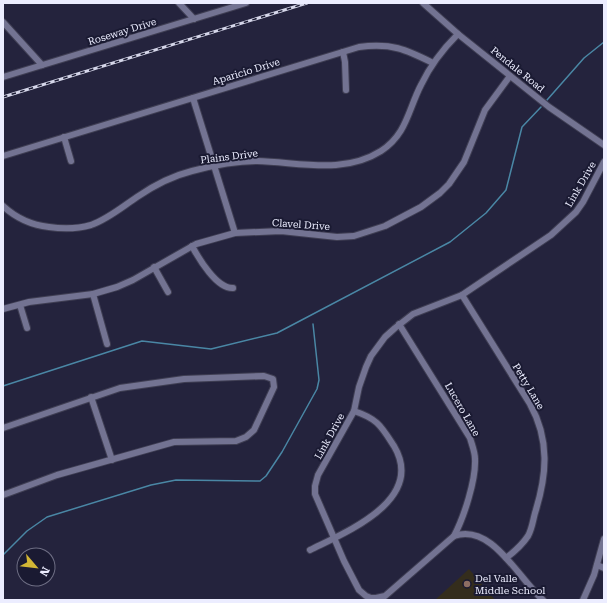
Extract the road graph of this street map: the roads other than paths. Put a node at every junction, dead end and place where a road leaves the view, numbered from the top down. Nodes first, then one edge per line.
1 (179, 3) edge
2 (246, 3) edge
3 (423, 3) edge
4 (194, 19) junction
5 (3, 22) edge
6 (458, 34) junction
7 (343, 52) junction
8 (433, 63) junction
9 (42, 65) junction
10 (510, 76) junction
11 (3, 77) edge
12 (346, 90) dead end
13 (193, 98) junction
14 (64, 137) junction
15 (604, 145) edge
16 (3, 156) edge
17 (71, 161) dead end
18 (604, 162) edge
19 (215, 167) junction
20 (3, 206) edge
21 (235, 233) junction
22 (192, 246) junction
23 (154, 268) junction
24 (233, 288) dead end
25 (168, 292) dead end
26 (94, 294) junction
27 (462, 295) junction
28 (20, 305) junction
29 (3, 309) edge
30 (399, 324) junction
31 (27, 328) dead end
32 (107, 344) dead end
33 (91, 397) junction
34 (354, 411) junction
35 (3, 428) edge
36 (112, 460) junction
37 (3, 495) edge
38 (454, 536) junction
39 (334, 538) junction
40 (604, 539) edge
41 (310, 550) dead end
42 (506, 558) junction
43 (597, 565) junction
44 (604, 568) edge
45 (542, 600) edge
46 (583, 600) edge

1 - 4 street
2 - 4 street, Roseway Drive
3 - 6 street, Pendale Road
4 - 9 street, Roseway Drive
5 - 9 street
6 - 8 street, Plains Drive
6 - 10 street, Pendale Road
7 - 8 street, Aparicio Drive
7 - 12 street
7 - 13 street, Aparicio Drive
8 - 19 street, Plains Drive
9 - 11 street, Roseway Drive
10 - 15 street, Pendale Road
10 - 21 street, Clavel Drive
13 - 14 street, Aparicio Drive
13 - 19 street
14 - 16 street, Aparicio Drive
14 - 17 street
18 - 27 street, Link Drive
19 - 20 street, Plains Drive
19 - 21 street
21 - 22 street, Clavel Drive
22 - 23 street, Clavel Drive
22 - 24 street
23 - 25 street
23 - 26 street, Clavel Drive
26 - 28 street, Clavel Drive
26 - 32 street
27 - 30 street, Link Drive
27 - 42 street, Petty Lane
28 - 29 street, Clavel Drive
28 - 31 street
30 - 34 street, Link Drive
30 - 38 street, Lucero Lane
33 - 35 street
33 - 36 street
33 - 36 street
34 - 39 street, Link Drive
34 - 39 street
36 - 37 street
38 - 39 street, Link Drive
38 - 42 street
39 - 41 street
40 - 43 street
42 - 45 street
43 - 44 street
43 - 46 street

